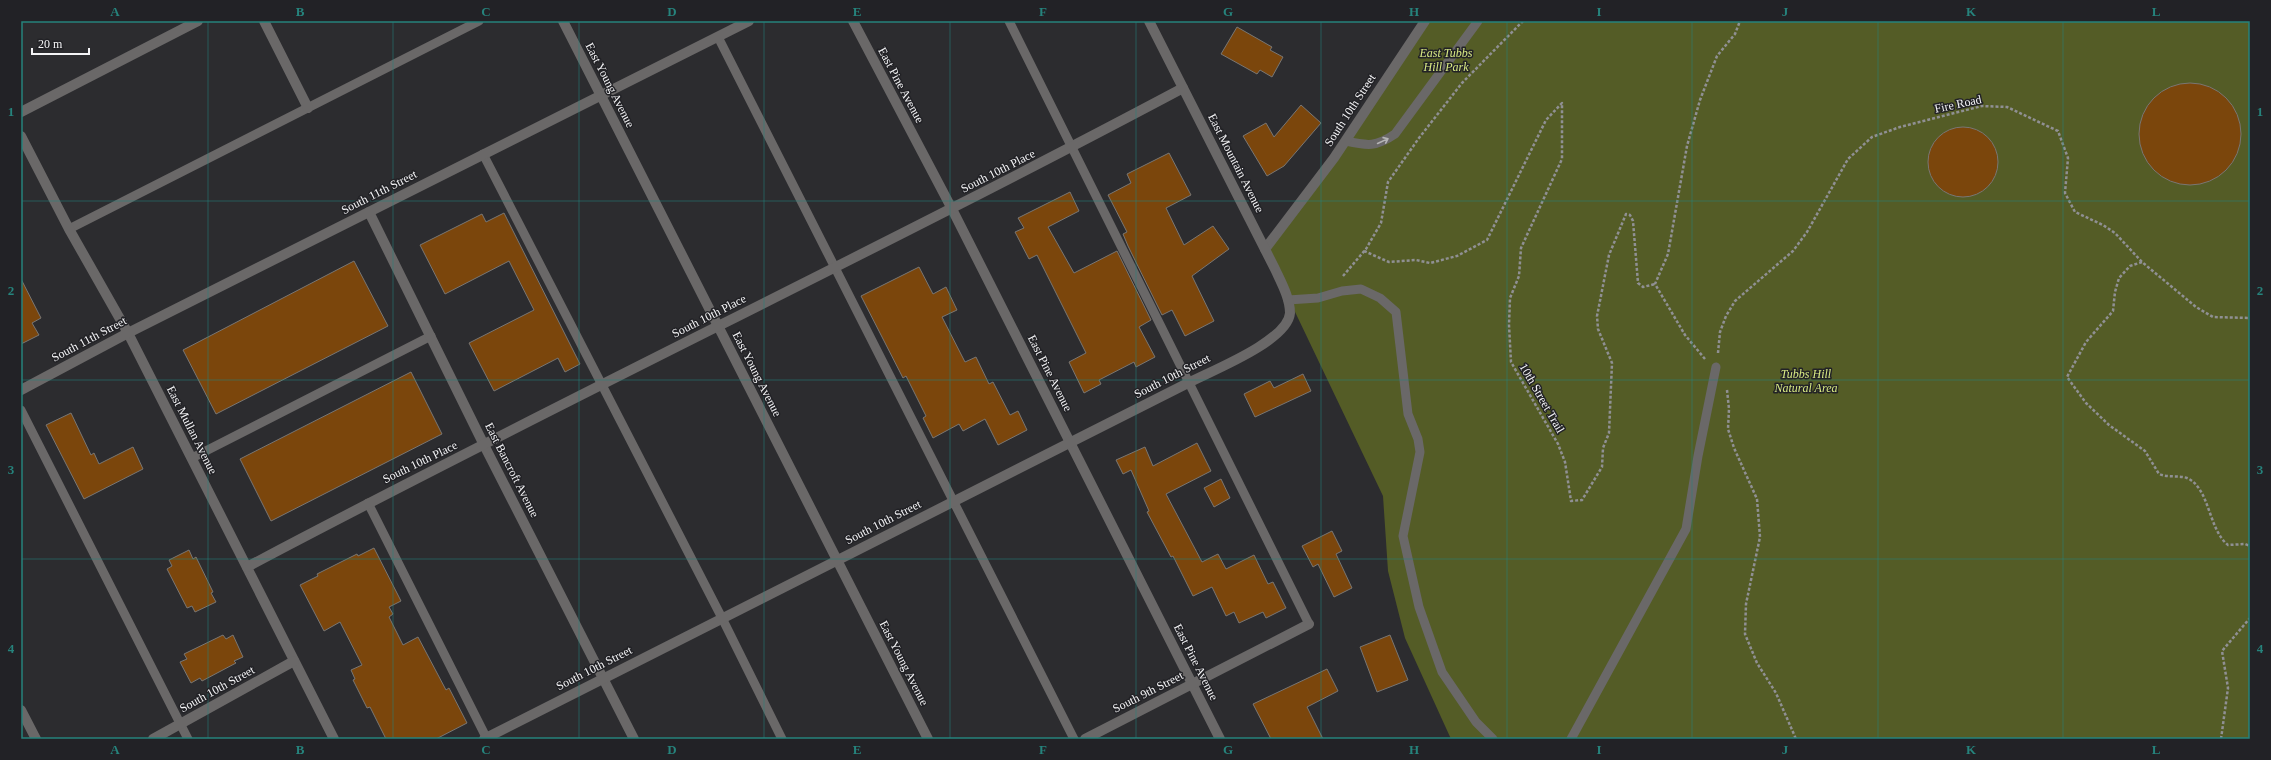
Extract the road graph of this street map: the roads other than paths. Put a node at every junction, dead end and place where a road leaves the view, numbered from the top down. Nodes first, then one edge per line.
1 (198, 21) edge
2 (264, 21) edge
3 (479, 21) edge
4 (563, 21) edge
5 (749, 21) edge
6 (853, 21) edge
7 (1009, 21) edge
8 (1149, 21) edge
9 (1425, 21) edge
10 (1478, 21) edge
11 (718, 37) junction
12 (1183, 88) junction
13 (601, 95) junction
14 (308, 108) junction
15 (21, 112) edge
16 (21, 136) edge
17 (1346, 141) junction
18 (1072, 148) junction
19 (483, 154) junction
20 (952, 209) junction
21 (369, 212) junction
22 (69, 229) junction
23 (1265, 249) junction
24 (834, 268) junction
25 (1288, 300) junction
26 (1287, 320) joint
27 (718, 326) junction
28 (128, 333) junction
29 (431, 336) junction
30 (1716, 367) road end
31 (1188, 383) junction
32 (602, 385) junction
33 (21, 390) edge
34 (21, 410) edge
35 (1070, 443) junction
36 (484, 445) junction
37 (192, 458) junction
38 (953, 502) junction
39 (368, 503) junction
40 (836, 560) junction
41 (246, 567) junction
42 (722, 618) junction
43 (1309, 624) joint
44 (294, 661) junction
45 (604, 678) junction
46 (1192, 684) junction
47 (21, 710) edge
48 (181, 725) junction
49 (486, 738) edge
50 (36, 739) edge
51 (153, 739) edge
52 (188, 739) edge
53 (334, 739) edge
54 (634, 739) edge
55 (782, 739) edge
56 (928, 739) edge
57 (1074, 739) edge
58 (1085, 739) edge
59 (1220, 739) edge
60 (1493, 739) edge
61 (1571, 739) edge

1 - 15 street
2 - 14 street
3 - 14 lane
4 - 13 street, East Young Avenue
5 - 11 street, South 11th Street
6 - 20 street, East Pine Avenue
7 - 18 lane
8 - 12 street, East Mountain Avenue
9 - 17 street, South 10th Street
17 -> 10 lane
11 - 13 street, South 11th Street
11 - 24 lane
12 - 18 street, South 10th Place
12 - 23 street, East Mountain Avenue
13 - 19 street, South 11th Street
13 - 27 street, East Young Avenue
14 - 22 lane
16 - 22 street, East Mullan Avenue
17 - 23 street, South 10th Street
18 - 20 street, South 10th Place
18 - 31 lane
19 - 21 street, South 11th Street
19 - 32 lane
20 - 24 street, South 10th Place
20 - 35 street, East Pine Avenue
21 - 28 street, South 11th Street
21 - 29 street, East Bancroft Avenue
22 - 28 street, East Mullan Avenue
23 - 25 street, East Mountain Avenue
24 - 27 street, South 10th Place
24 - 38 lane
25 - 26 street, East Mountain Avenue
25 - 60 lane
26 - 31 street, South 10th Street
27 - 32 street, South 10th Place
27 - 40 street, East Young Avenue
28 - 33 street, South 11th Street
28 - 37 street, East Mullan Avenue
29 - 36 street, East Bancroft Avenue
29 - 37 lane
30 - 61 lane
31 - 35 street, South 10th Street
31 - 43 lane
32 - 36 street, South 10th Place
32 - 42 lane
34 - 48 lane
35 - 38 street, South 10th Street
35 - 46 street, East Pine Avenue
36 - 39 street, South 10th Place
36 - 45 street, East Bancroft Avenue
37 - 41 street, East Mullan Avenue
38 - 40 street, South 10th Street
38 - 57 lane
39 - 41 street, South 10th Place
39 - 49 lane
40 - 42 street, South 10th Street
40 - 56 street, East Young Avenue
41 - 44 street, East Mullan Avenue
42 - 45 street, South 10th Street
42 - 55 lane
43 - 46 street, South 9th Street
44 - 48 street, South 10th Street
44 - 53 street, East Mullan Avenue
45 - 49 street, South 10th Street
45 - 54 street, East Bancroft Avenue
46 - 58 street, South 9th Street
46 - 59 street, East Pine Avenue
47 - 50 street
48 - 51 street, South 10th Street
48 - 52 lane

